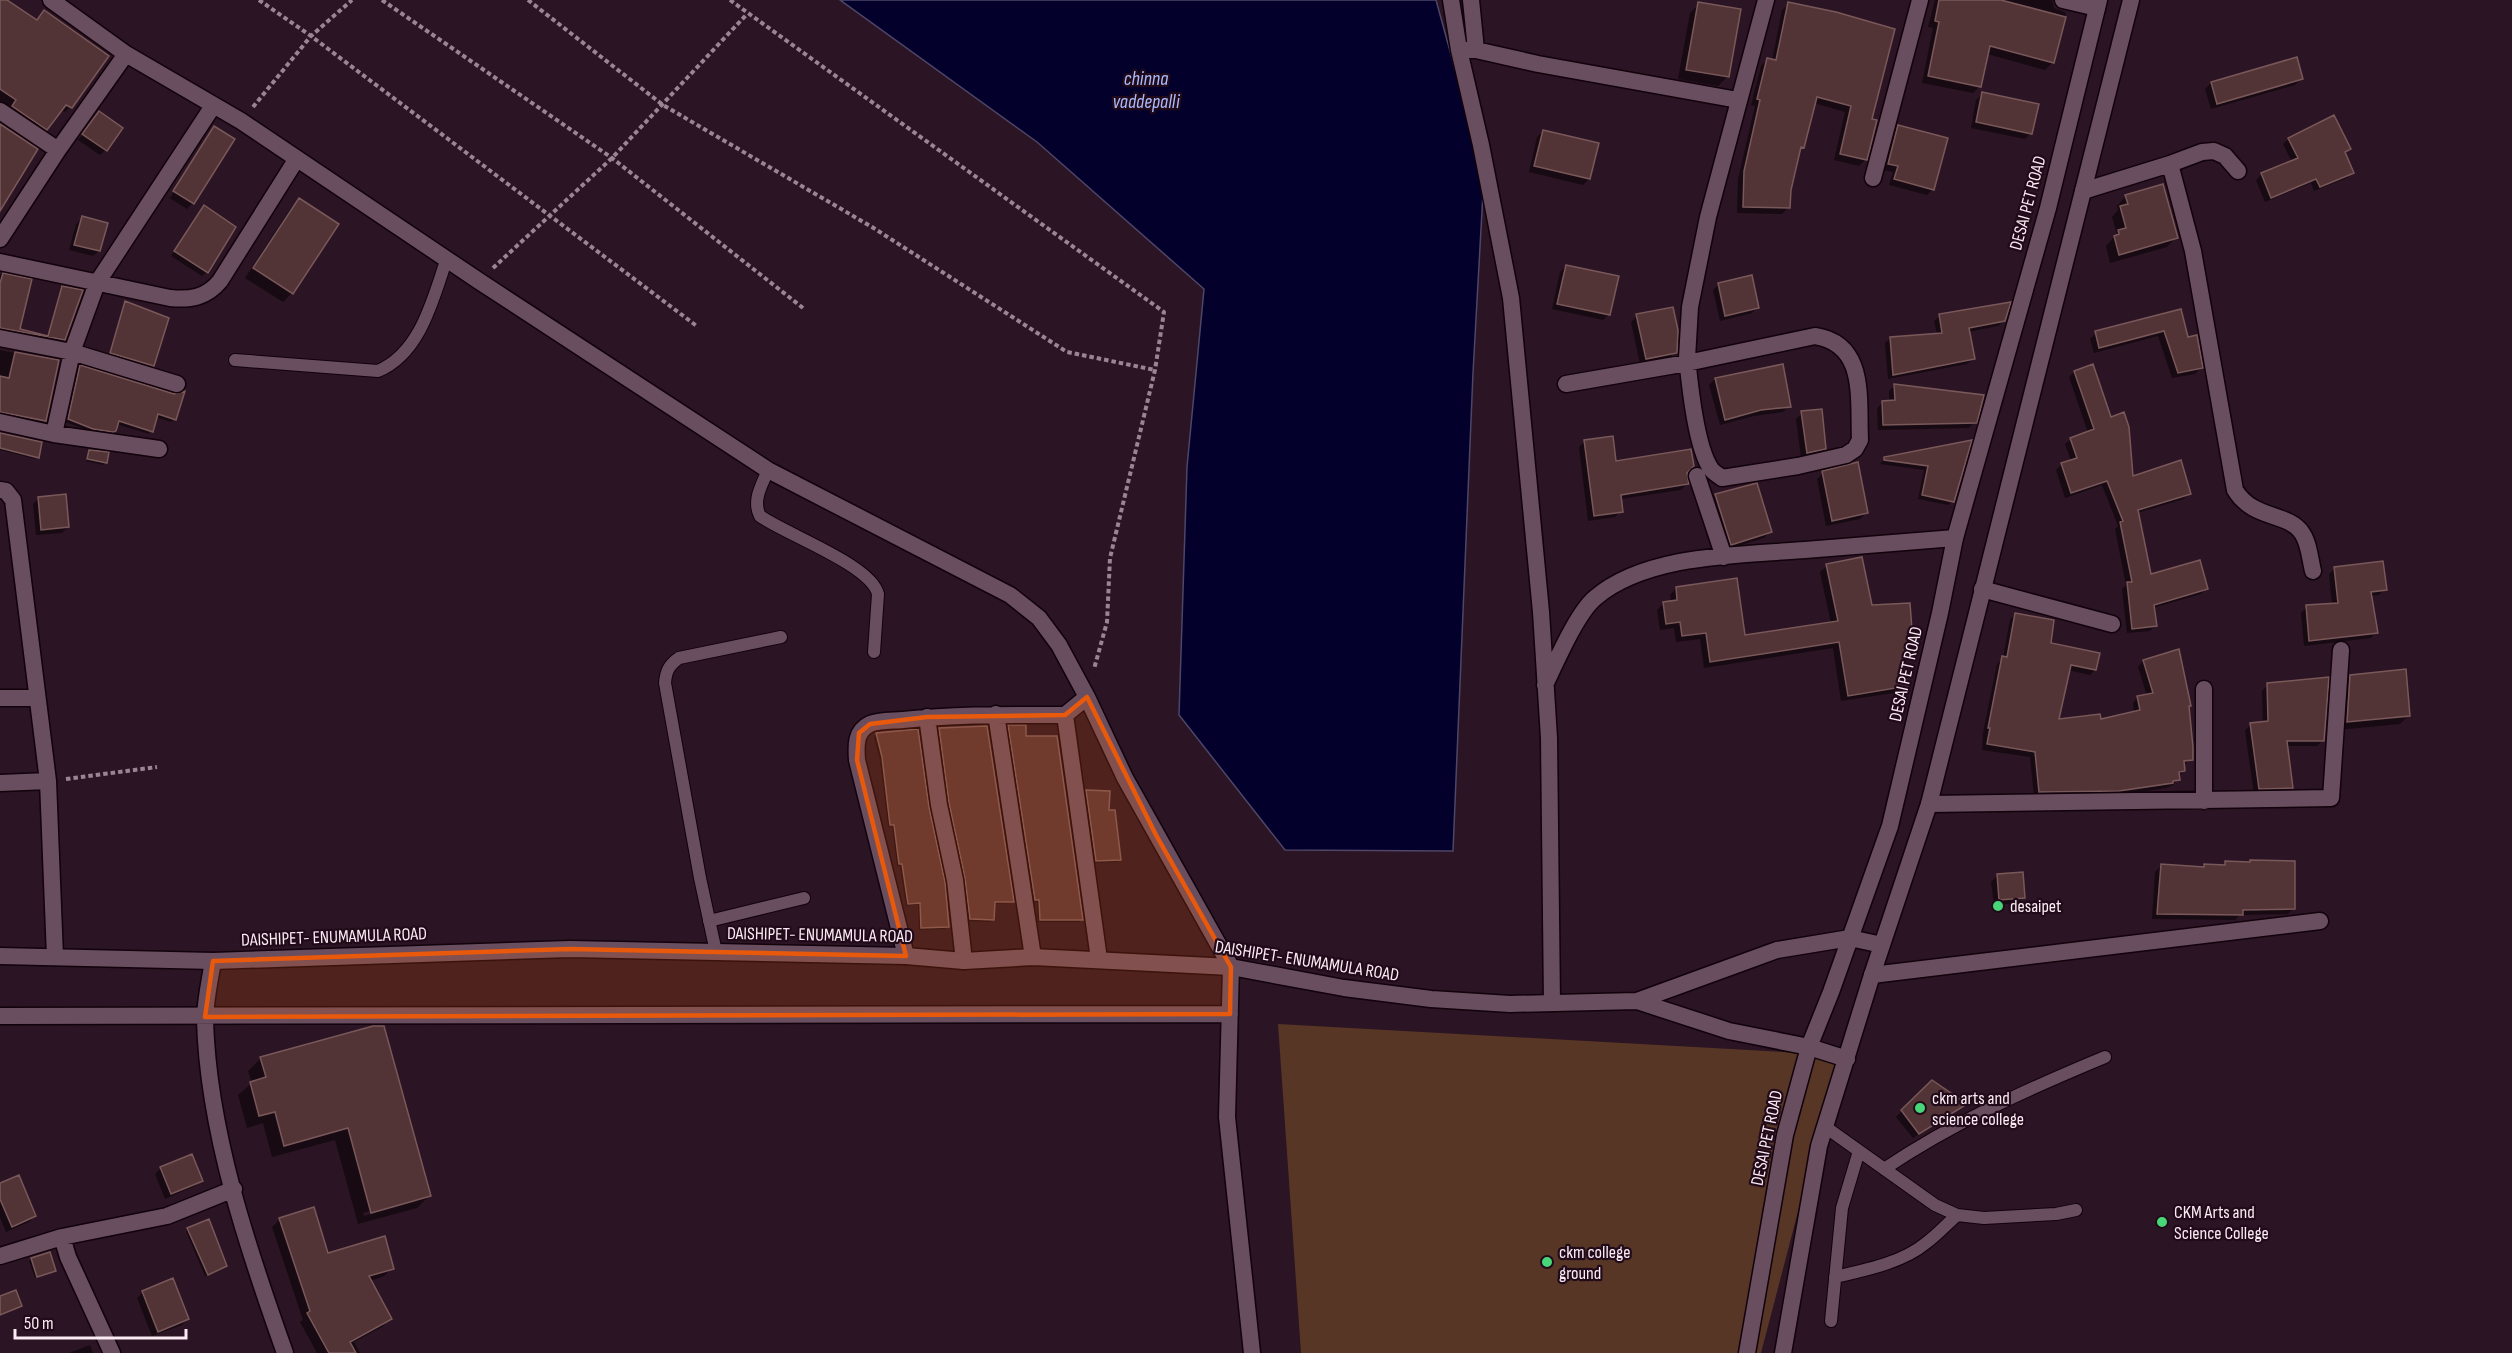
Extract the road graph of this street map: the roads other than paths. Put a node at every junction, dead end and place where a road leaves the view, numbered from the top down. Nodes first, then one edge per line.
1 (51, 0) edge
2 (1451, 0) edge
3 (1471, 0) edge
4 (1766, 0) edge
5 (1920, 0) edge
6 (2063, 0) edge
7 (2131, 0) edge
8 (2098, 4) edge
9 (1467, 50) junction
10 (126, 54) junction
11 (1738, 100) junction
12 (213, 106) junction
13 (0, 111) edge
14 (58, 150) junction
15 (296, 160) junction
16 (2170, 164) junction
17 (2238, 171) dead end
18 (1873, 178) dead end
19 (2083, 191) junction
20 (0, 239) edge
21 (0, 261) edge
22 (445, 264) junction
23 (97, 283) junction
24 (0, 338) edge
25 (72, 352) junction
26 (234, 360) dead end
27 (1687, 363) junction
28 (177, 384) dead end
29 (1566, 384) dead end
30 (0, 422) edge
31 (54, 434) junction
32 (159, 449) dead end
33 (768, 470) junction
34 (1697, 476) dead end
35 (0, 490) edge
36 (1956, 538) junction
37 (1724, 557) junction
38 (2313, 571) dead end
39 (1982, 589) junction
40 (2112, 624) dead end
41 (781, 637) dead end
42 (2340, 650) dead end
43 (874, 652) dead end
44 (1544, 687) junction
45 (2204, 689) dead end
46 (1087, 697) junction
47 (0, 698) edge
48 (37, 698) junction
49 (996, 714) junction
50 (1065, 715) junction
51 (927, 717) junction
52 (48, 781) junction
53 (0, 783) edge
54 (2204, 801) junction
55 (1929, 804) junction
56 (804, 898) dead end
57 (709, 921) junction
58 (2320, 921) dead end
59 (1850, 938) junction
60 (1882, 945) junction
61 (716, 952) junction
62 (0, 956) edge
63 (906, 956) junction
64 (55, 957) junction
65 (1033, 957) junction
66 (1099, 959) junction
67 (213, 961) junction
68 (964, 961) junction
69 (1231, 967) junction
70 (1872, 975) junction
71 (1637, 1001) junction
72 (1552, 1003) junction
73 (1230, 1014) junction
74 (0, 1016) edge
75 (205, 1017) junction
76 (1809, 1047) junction
77 (2105, 1057) dead end
78 (1847, 1059) junction
79 (1824, 1126) junction
80 (1859, 1151) junction
81 (1884, 1169) junction
82 (234, 1189) junction
83 (2076, 1210) dead end
84 (1957, 1215) junction
85 (62, 1237) junction
86 (0, 1256) edge
87 (1835, 1277) junction
88 (1831, 1321) dead end
89 (112, 1353) edge
90 (285, 1353) edge
91 (1252, 1353) edge
92 (1747, 1353) edge
93 (1783, 1353) edge

1 - 10 street
2 - 9 street
3 - 9 street
4 - 11 street
5 - 18 street
6 - 8 street
7 - 19 street
8 - 36 street, DESAI PET ROAD
9 - 11 street
9 - 44 street
10 - 12 street
10 - 14 street
11 - 27 street
12 - 15 street
12 - 23 street
13 - 14 street
14 - 20 street
15 - 22 street
15 - 23 street
16 - 17 street
16 - 19 street
16 - 38 street
19 - 39 street
21 - 23 street
22 - 26 lane
22 - 33 street
23 - 25 street
24 - 25 street
25 - 28 street
25 - 31 street
27 - 27 street
27 - 29 street
30 - 31 street
31 - 32 street
33 - 43 lane
33 - 46 street
34 - 37 street
35 - 48 street
36 - 37 street
36 - 59 street, DESAI PET ROAD
37 - 44 street
39 - 40 street
39 - 55 street
41 - 57 lane
42 - 54 street
44 - 72 street
45 - 54 street
46 - 50 street
46 - 69 street
47 - 48 street
48 - 52 street
49 - 50 street
49 - 51 street
49 - 65 street
50 - 66 street
51 - 63 street
51 - 68 street
52 - 53 street
52 - 64 street
54 - 55 street
55 - 60 street
56 - 57 lane
57 - 61 lane
58 - 70 street
59 - 60 street, DAISHIPET- ENUMAMULA ROAD
59 - 71 street, DAISHIPET- ENUMAMULA ROAD
59 - 76 street, DESAI PET ROAD
60 - 70 street
61 - 63 street, DAISHIPET- ENUMAMULA ROAD
61 - 67 street, DAISHIPET- ENUMAMULA ROAD
62 - 64 street, DAISHIPET- ENUMAMULA ROAD
63 - 68 street, DAISHIPET- ENUMAMULA ROAD
64 - 67 street, DAISHIPET- ENUMAMULA ROAD
65 - 66 street, DAISHIPET- ENUMAMULA ROAD
65 - 68 street, DAISHIPET- ENUMAMULA ROAD
66 - 69 street, DAISHIPET- ENUMAMULA ROAD
67 - 75 street
69 - 72 street, DAISHIPET- ENUMAMULA ROAD
69 - 73 street
70 - 78 street
71 - 72 street, DAISHIPET- ENUMAMULA ROAD
71 - 76 street, DAISHIPET- ENUMAMULA ROAD
73 - 75 street
73 - 91 street
74 - 75 street
75 - 82 street
76 - 78 street, DAISHIPET- ENUMAMULA ROAD
76 - 92 street, DESAI PET ROAD
77 - 81 lane
78 - 79 street
79 - 80 lane
79 - 93 street
80 - 81 lane
80 - 87 lane
81 - 84 lane
82 - 85 street
82 - 90 street
83 - 84 lane
84 - 87 lane
85 - 86 street
85 - 89 street
87 - 88 lane

